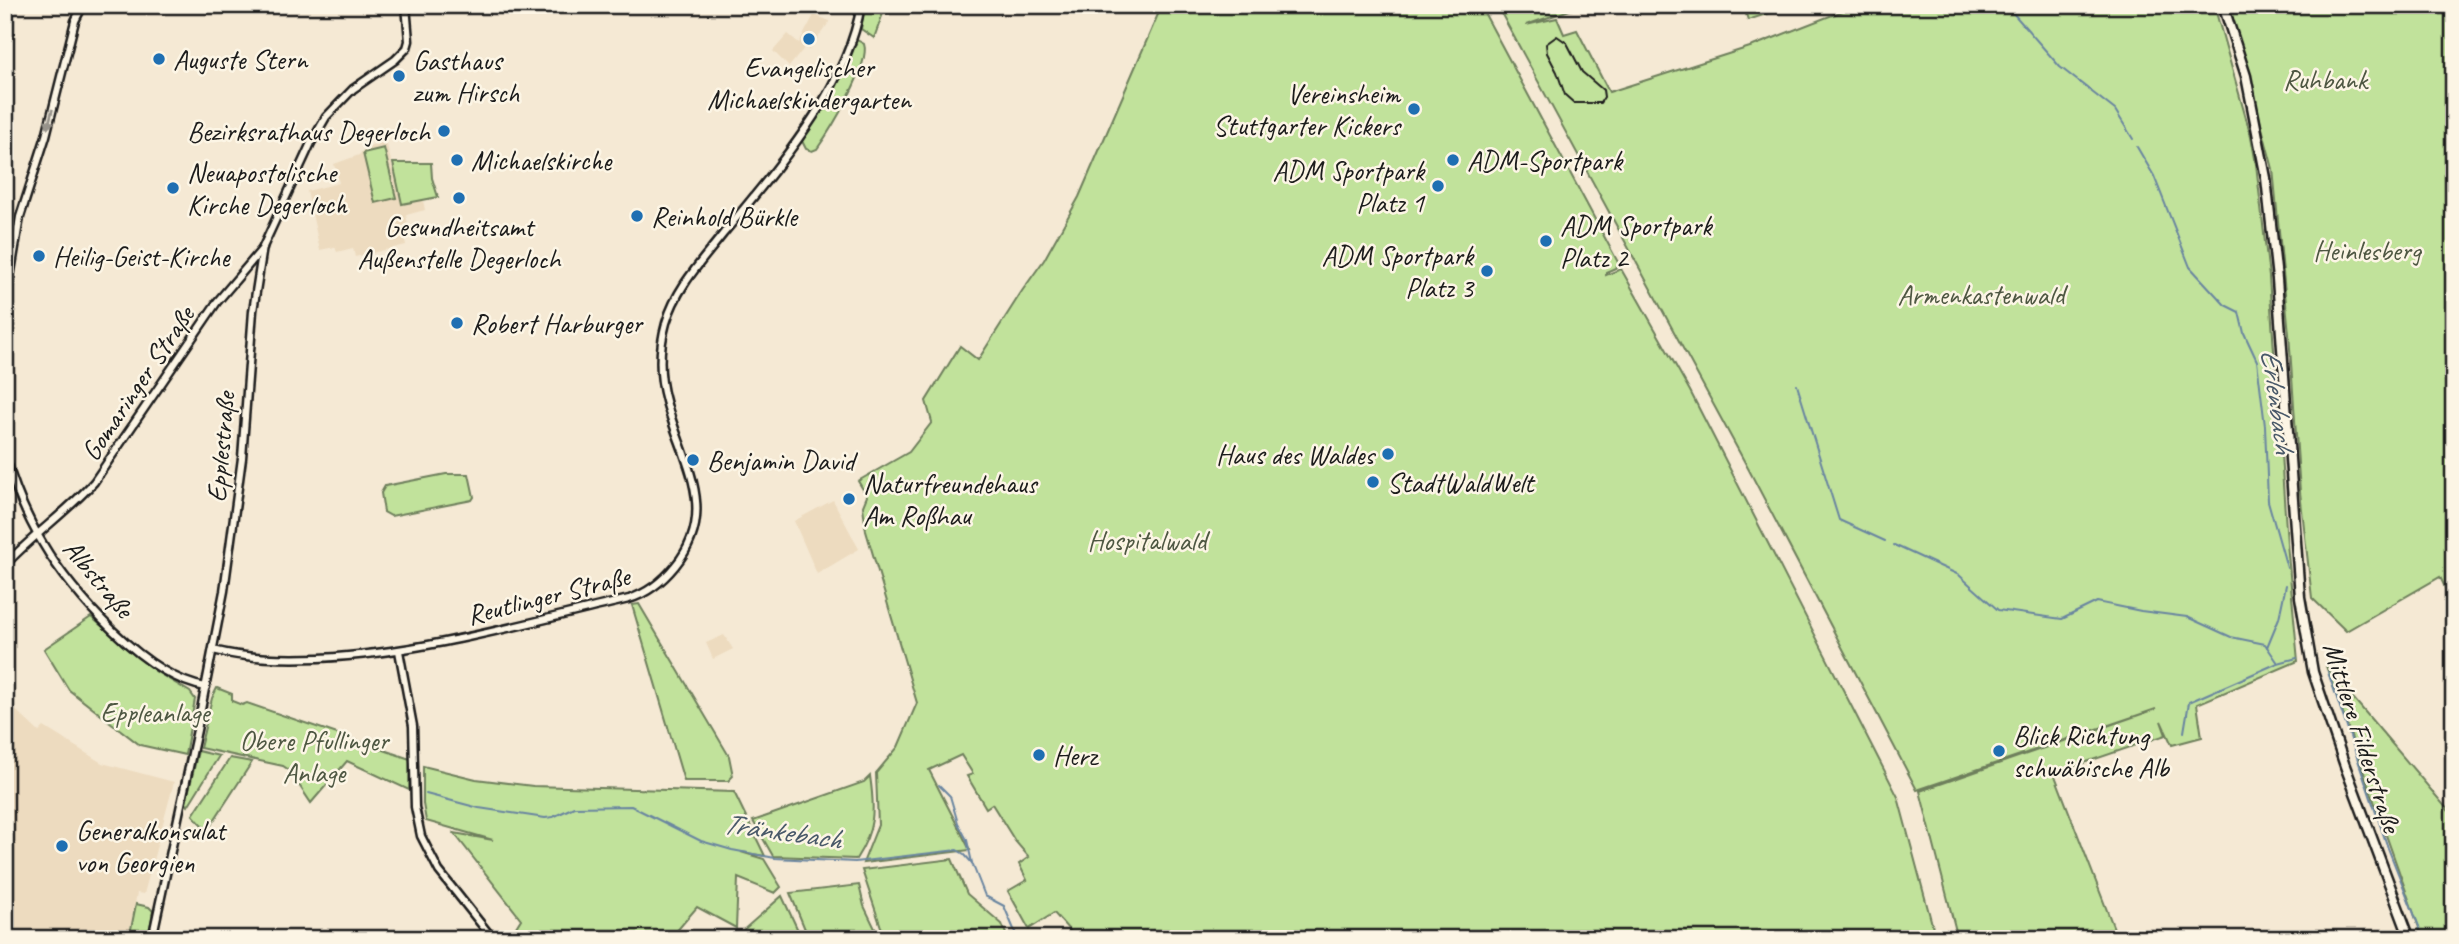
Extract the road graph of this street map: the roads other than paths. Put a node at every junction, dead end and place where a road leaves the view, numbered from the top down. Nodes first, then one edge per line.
1 (406, 5) edge
2 (861, 5) edge
3 (2223, 5) edge
4 (81, 9) edge
5 (263, 247) junction
6 (5, 308) edge
7 (5, 455) edge
8 (37, 533) junction
9 (5, 565) edge
10 (213, 650) junction
11 (399, 651) junction
12 (206, 687) junction
13 (152, 939) edge
14 (494, 939) edge
15 (2410, 939) edge

1 - 5 street, Epplestraße
2 - 11 street, Reutlinger Straße
3 - 15 main road, Mittlere Filderstraße
4 -> 6 street
5 - 8 street, Gomaringer Straße
5 - 10 street, Epplestraße
7 - 8 street, Albstraße
8 - 9 street, Gomaringer Straße
8 - 12 street, Albstraße
10 - 11 street, Reutlinger Straße
10 - 12 street, Epplestraße
11 - 14 street
12 - 13 street, Epplestraße

